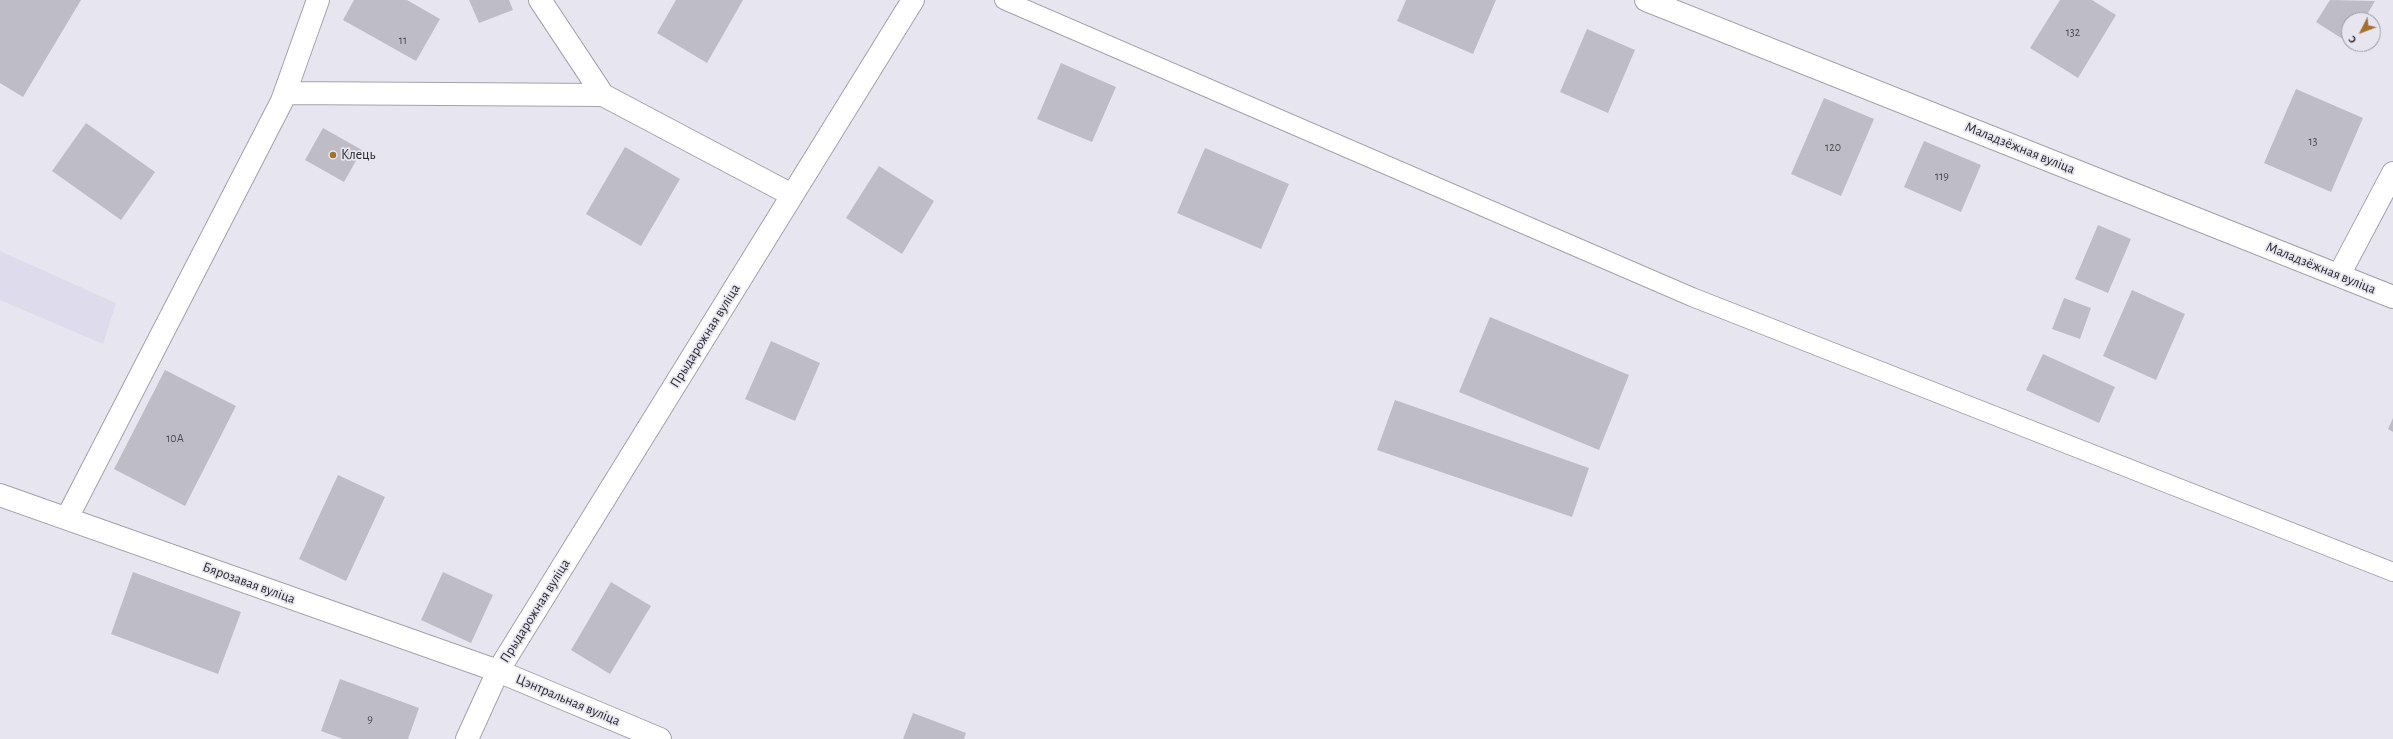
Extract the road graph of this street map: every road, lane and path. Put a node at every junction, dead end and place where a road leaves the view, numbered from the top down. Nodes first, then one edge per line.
1 (318, 0) edge
2 (540, 0) edge
3 (913, 0) edge
4 (1004, 0) edge
5 (1646, 0) edge
6 (285, 93) junction
7 (603, 95) junction
8 (2393, 173) edge
9 (792, 195) junction
10 (2339, 275) junction
11 (2393, 297) edge
12 (0, 495) edge
13 (67, 518) junction
14 (2393, 572) edge
15 (498, 671) junction
16 (467, 739) edge
17 (660, 739) edge

1 - 6 street
2 - 7 street
3 - 9 street, Прыдарожная вуліца
4 - 14 lane
5 - 10 street, Маладзёжная вуліца
6 - 7 street
6 - 13 street
7 - 9 street
8 - 10 street
9 - 15 street, Прыдарожная вуліца
10 - 11 street, Маладзёжная вуліца
12 - 13 street, Бярозавая вуліца
13 - 15 street, Бярозавая вуліца
15 - 16 street, Прыдарожная вуліца
15 - 17 street, Цэнтральная вуліца

